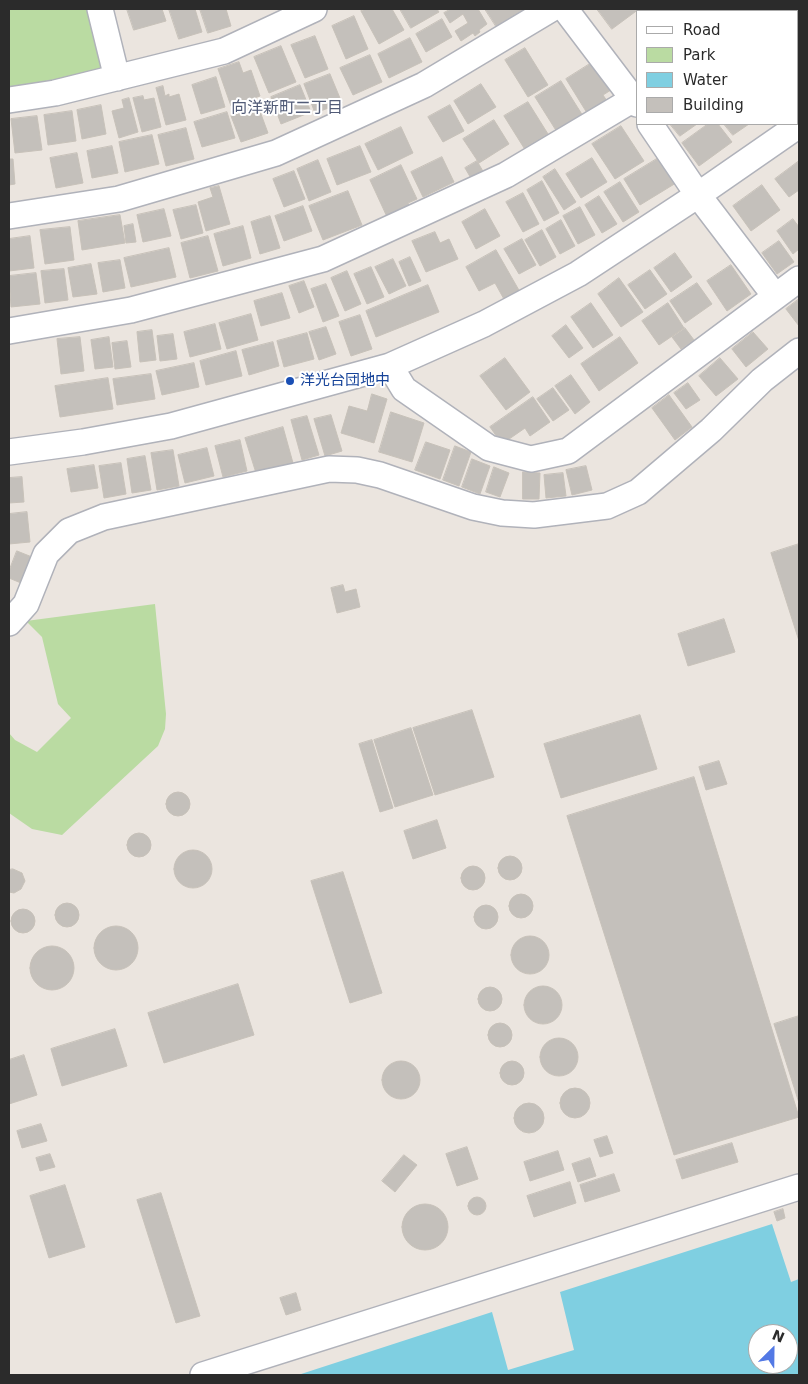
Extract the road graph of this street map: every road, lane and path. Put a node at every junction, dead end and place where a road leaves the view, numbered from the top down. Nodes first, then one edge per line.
1 (100, 9) edge
2 (314, 9) edge
3 (551, 9) edge
4 (565, 9) edge
5 (117, 78) junction
6 (9, 100) edge
7 (636, 100) edge
8 (651, 125) edge
9 (799, 125) edge
10 (698, 196) junction
11 (9, 216) edge
12 (799, 278) edge
13 (775, 296) junction
14 (9, 331) edge
15 (799, 351) edge
16 (390, 366) junction
17 (9, 452) edge
18 (9, 623) edge
19 (799, 1187) edge
20 (203, 1375) edge

1 - 5 street
2 - 5 street
3 - 11 street
4 - 7 street
5 - 6 street
7 - 14 street
8 - 10 street
9 - 10 street
10 - 13 street
10 - 16 street
12 - 13 street
13 - 16 street
15 - 18 street
16 - 17 street
19 - 20 street

